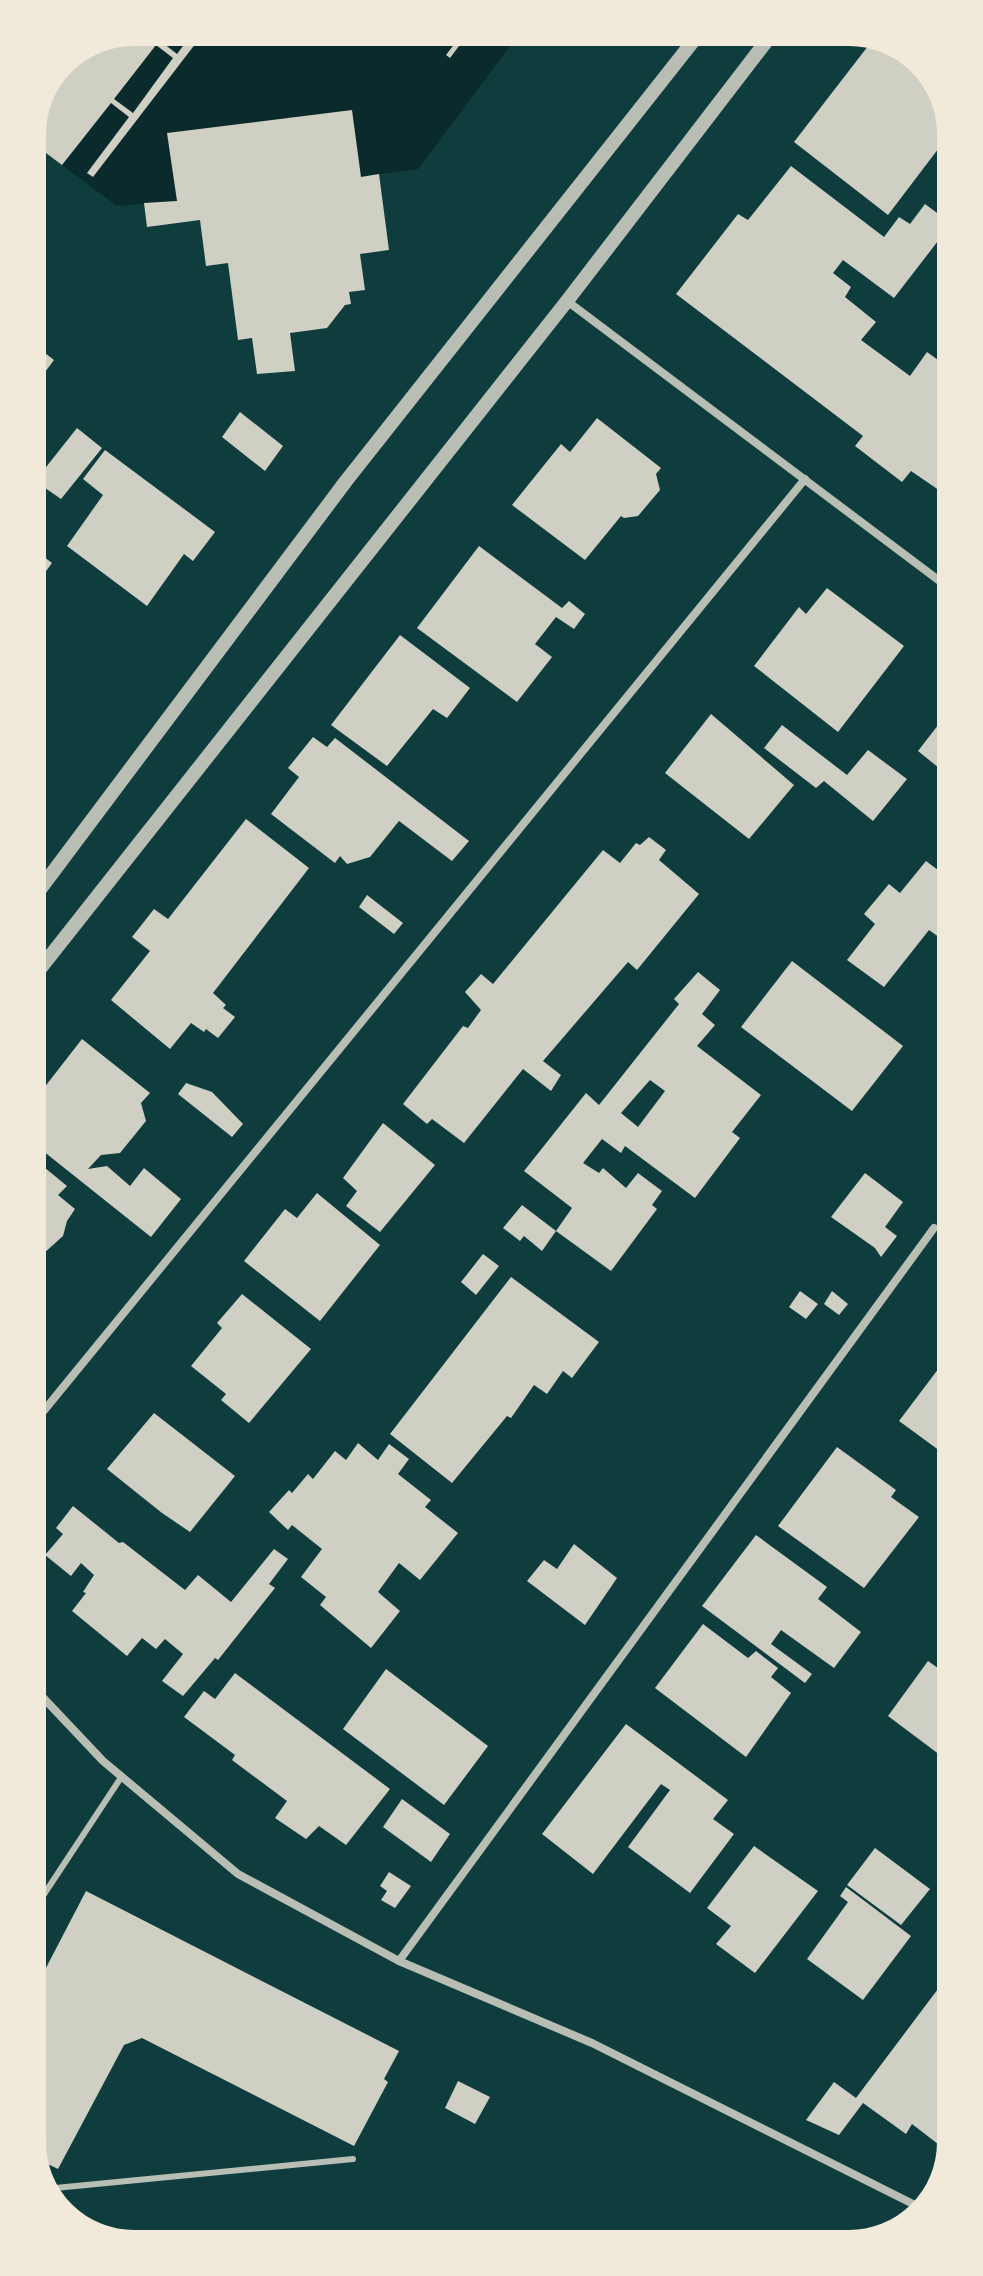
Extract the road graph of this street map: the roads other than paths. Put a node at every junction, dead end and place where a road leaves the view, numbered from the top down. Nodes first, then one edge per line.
1 (691, 44) edge
2 (764, 44) edge
3 (567, 301) junction
4 (805, 479) junction
5 (939, 580) edge
6 (44, 884) edge
7 (44, 964) edge
8 (934, 1228) dead end
9 (44, 1411) edge
10 (44, 1699) edge
11 (122, 1776) junction
12 (44, 1894) edge
13 (399, 1961) junction
14 (353, 2159) dead end
15 (57, 2188) edge
16 (914, 2205) edge

1 - 6 street
2 - 3 street
3 - 4 street
3 - 7 street
4 - 5 street
4 - 9 street
8 - 13 street
10 - 11 street
11 - 12 lane
11 - 13 street
13 - 16 street
14 - 15 lane

